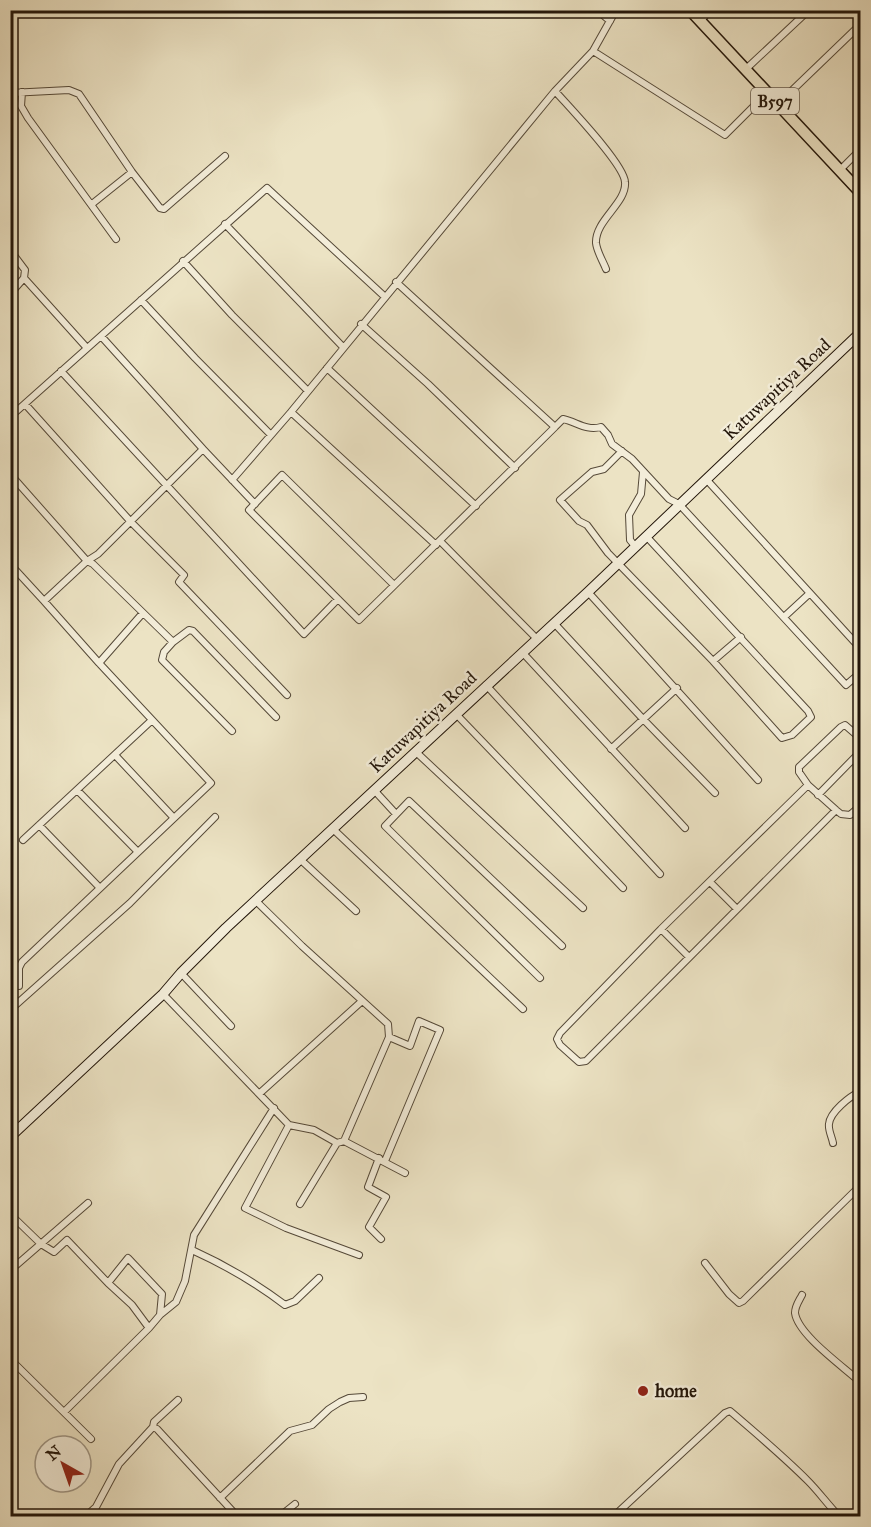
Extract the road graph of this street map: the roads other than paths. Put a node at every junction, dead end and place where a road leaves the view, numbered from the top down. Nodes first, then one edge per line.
1 (597, 10) edge
2 (616, 10) edge
3 (690, 10) edge
4 (711, 10) edge
5 (809, 10) edge
6 (610, 21) junction
7 (700, 21) junction
8 (861, 25) edge
9 (593, 51) junction
10 (746, 69) junction
11 (555, 91) junction
12 (22, 92) junction
13 (10, 93) edge
14 (767, 93) junction
15 (778, 104) junction
16 (861, 150) edge
17 (225, 156) dead end
18 (840, 170) junction
19 (132, 172) junction
20 (861, 192) edge
21 (92, 204) junction
22 (225, 224) junction
23 (116, 239) dead end
24 (10, 250) edge
25 (183, 261) junction
26 (606, 269) dead end
27 (24, 278) junction
28 (396, 282) junction
29 (10, 294) edge
30 (384, 296) junction
31 (141, 300) junction
32 (362, 324) junction
33 (861, 333) edge
34 (100, 336) junction
35 (343, 346) junction
36 (87, 348) junction
37 (327, 368) junction
38 (61, 370) junction
39 (308, 391) junction
40 (25, 404) junction
41 (291, 412) junction
42 (10, 417) edge
43 (555, 427) junction
44 (271, 435) junction
45 (203, 449) junction
46 (622, 451) junction
47 (515, 468) junction
48 (643, 472) junction
49 (10, 474) edge
50 (705, 479) junction
51 (232, 480) junction
52 (168, 485) junction
53 (255, 504) junction
54 (679, 504) junction
55 (476, 506) junction
56 (131, 522) junction
57 (646, 536) junction
58 (438, 543) junction
59 (635, 546) junction
60 (87, 561) junction
61 (618, 562) junction
62 (10, 564) edge
63 (394, 585) junction
64 (588, 592) junction
65 (810, 593) junction
66 (338, 599) junction
67 (44, 601) junction
68 (142, 614) junction
69 (784, 617) junction
70 (554, 623) junction
71 (741, 637) junction
72 (537, 639) junction
73 (173, 642) junction
74 (861, 648) edge
75 (522, 652) junction
76 (713, 661) junction
77 (99, 663) junction
78 (861, 673) edge
79 (486, 685) junction
80 (676, 688) junction
81 (288, 695) dead end
82 (456, 714) junction
83 (276, 717) dead end
84 (643, 719) junction
85 (152, 720) junction
86 (232, 731) dead end
87 (861, 738) edge
88 (610, 749) junction
89 (416, 752) junction
90 (861, 752) edge
91 (115, 755) junction
92 (759, 780) dead end
93 (808, 784) junction
94 (77, 790) junction
95 (374, 790) junction
96 (715, 793) dead end
97 (818, 795) junction
98 (861, 806) edge
99 (836, 810) junction
100 (396, 814) junction
101 (215, 816) dead end
102 (174, 818) junction
103 (39, 825) junction
104 (685, 828) dead end
105 (334, 830) junction
106 (23, 840) dead end
107 (138, 852) junction
108 (301, 860) junction
109 (660, 874) dead end
110 (710, 882) junction
111 (100, 888) junction
112 (623, 888) dead end
113 (256, 901) junction
114 (583, 908) dead end
115 (737, 909) junction
116 (356, 911) dead end
117 (661, 929) junction
118 (562, 946) dead end
119 (689, 957) junction
120 (181, 973) junction
121 (540, 978) dead end
122 (19, 986) dead end
123 (163, 994) junction
124 (362, 1001) junction
125 (523, 1009) dead end
126 (10, 1010) edge
127 (231, 1026) dead end
128 (389, 1037) junction
129 (861, 1092) edge
130 (260, 1093) junction
131 (274, 1108) junction
132 (289, 1125) junction
133 (10, 1137) edge
134 (345, 1142) junction
135 (337, 1143) junction
136 (834, 1143) dead end
137 (382, 1160) junction
138 (405, 1173) dead end
139 (861, 1186) edge
140 (88, 1203) dead end
141 (300, 1204) dead end
142 (10, 1214) edge
143 (381, 1239) dead end
144 (40, 1244) junction
145 (192, 1250) junction
146 (358, 1255) dead end
147 (705, 1263) dead end
148 (13, 1268) dead end
149 (319, 1278) dead end
150 (108, 1283) junction
151 (802, 1295) dead end
152 (160, 1315) junction
153 (149, 1328) junction
154 (10, 1359) edge
155 (861, 1382) edge
156 (363, 1398) dead end
157 (178, 1400) dead end
158 (64, 1412) junction
159 (153, 1427) junction
160 (86, 1434) edge
161 (220, 1498) junction
162 (295, 1504) dead end
163 (96, 1507) junction
164 (86, 1516) edge
165 (97, 1516) edge
166 (237, 1516) edge
167 (280, 1516) edge
168 (614, 1516) edge
169 (839, 1516) edge

1 - 6 street
2 - 6 street
3 - 7 main road, B597
4 - 7 street
5 - 10 street
6 - 9 street
7 - 10 main road, B597
8 - 15 street
9 - 11 street
9 - 14 street
10 - 14 main road, B597
11 - 26 street
11 - 28 street
12 - 13 street
12 - 19 street
12 - 21 street
14 - 15 main road, B597
15 - 18 main road, B597
16 - 18 street
17 - 19 street
18 - 20 main road, B597
19 - 21 street
21 - 23 street
22 - 25 street
22 - 30 street
22 - 35 street
24 - 27 street
25 - 31 street
25 - 39 street
27 - 29 street
27 - 36 street
28 - 30 street
28 - 43 street
30 - 32 street
31 - 34 street
31 - 44 street
32 - 35 street
32 - 47 street
33 - 50 street, Katuwapitiya Road
34 - 36 street
34 - 45 street
35 - 37 street
36 - 38 street
37 - 39 street
37 - 55 street
38 - 40 street
38 - 52 street
39 - 41 street
40 - 42 street
40 - 56 street
41 - 44 street
41 - 58 street
43 - 46 street
43 - 47 street
44 - 51 street
45 - 51 street
45 - 52 street
46 - 48 street
46 - 61 street
47 - 55 street
48 - 54 street
48 - 59 street
49 - 60 street
50 - 54 street, Katuwapitiya Road
50 - 65 street
51 - 53 street
52 - 56 street
52 - 66 street
53 - 63 street
53 - 66 street
54 - 57 street, Katuwapitiya Road
54 - 69 street
55 - 58 street
56 - 60 street
56 - 81 street
57 - 59 street, Katuwapitiya Road
57 - 71 street
58 - 63 street
58 - 72 street
59 - 61 street, Katuwapitiya Road
60 - 67 street
60 - 68 street
61 - 64 street, Katuwapitiya Road
61 - 76 street
62 - 67 street
63 - 66 street
64 - 70 street, Katuwapitiya Road
64 - 80 street
65 - 69 street
65 - 74 street
67 - 77 street
68 - 73 street
68 - 77 street
69 - 78 street
70 - 72 street, Katuwapitiya Road
70 - 84 street
71 - 76 street
71 - 76 street
72 - 75 street, Katuwapitiya Road
73 - 83 street
73 - 86 street
75 - 79 street, Katuwapitiya Road
75 - 88 street
77 - 85 street
79 - 82 street, Katuwapitiya Road
79 - 109 street
80 - 84 street
80 - 92 street
82 - 89 street, Katuwapitiya Road
82 - 112 street
84 - 88 street
84 - 96 street
85 - 91 street
85 - 102 street
87 - 93 street
88 - 104 street
89 - 95 street, Katuwapitiya Road
89 - 114 street
90 - 97 street
91 - 94 street
91 - 102 street
93 - 97 street
93 - 110 street
94 - 103 street
94 - 107 street
95 - 100 street
95 - 105 street, Katuwapitiya Road
97 - 99 street
98 - 99 street
99 - 115 street
100 - 118 street
100 - 121 street
101 - 126 street
102 - 107 street
103 - 106 street
103 - 111 street
105 - 108 street, Katuwapitiya Road
105 - 125 street
107 - 111 street
108 - 113 street, Katuwapitiya Road
108 - 116 street
110 - 115 street
110 - 117 street
111 - 122 street
113 - 120 street, Katuwapitiya Road
113 - 124 street
115 - 119 street
117 - 119 street
117 - 119 street
120 - 123 street, Katuwapitiya Road
120 - 127 street
123 - 130 street
123 - 133 street, Katuwapitiya Road
124 - 128 street
124 - 130 street
128 - 134 street
128 - 137 street
129 - 136 street
130 - 131 street
131 - 132 street
131 - 145 street
132 - 135 street
132 - 146 street
134 - 135 street
134 - 137 street
135 - 141 street
137 - 138 street
137 - 143 street
139 - 147 street
140 - 144 street
142 - 144 street
144 - 148 street
144 - 150 street
145 - 149 street
145 - 152 street
150 - 152 street
150 - 153 street
151 - 155 street
152 - 153 street
153 - 158 street
154 - 158 street
156 - 161 street
157 - 159 street
158 - 160 street
159 - 161 street
159 - 163 street
161 - 166 street
162 - 167 street
163 - 164 street
163 - 165 street
168 - 169 street

